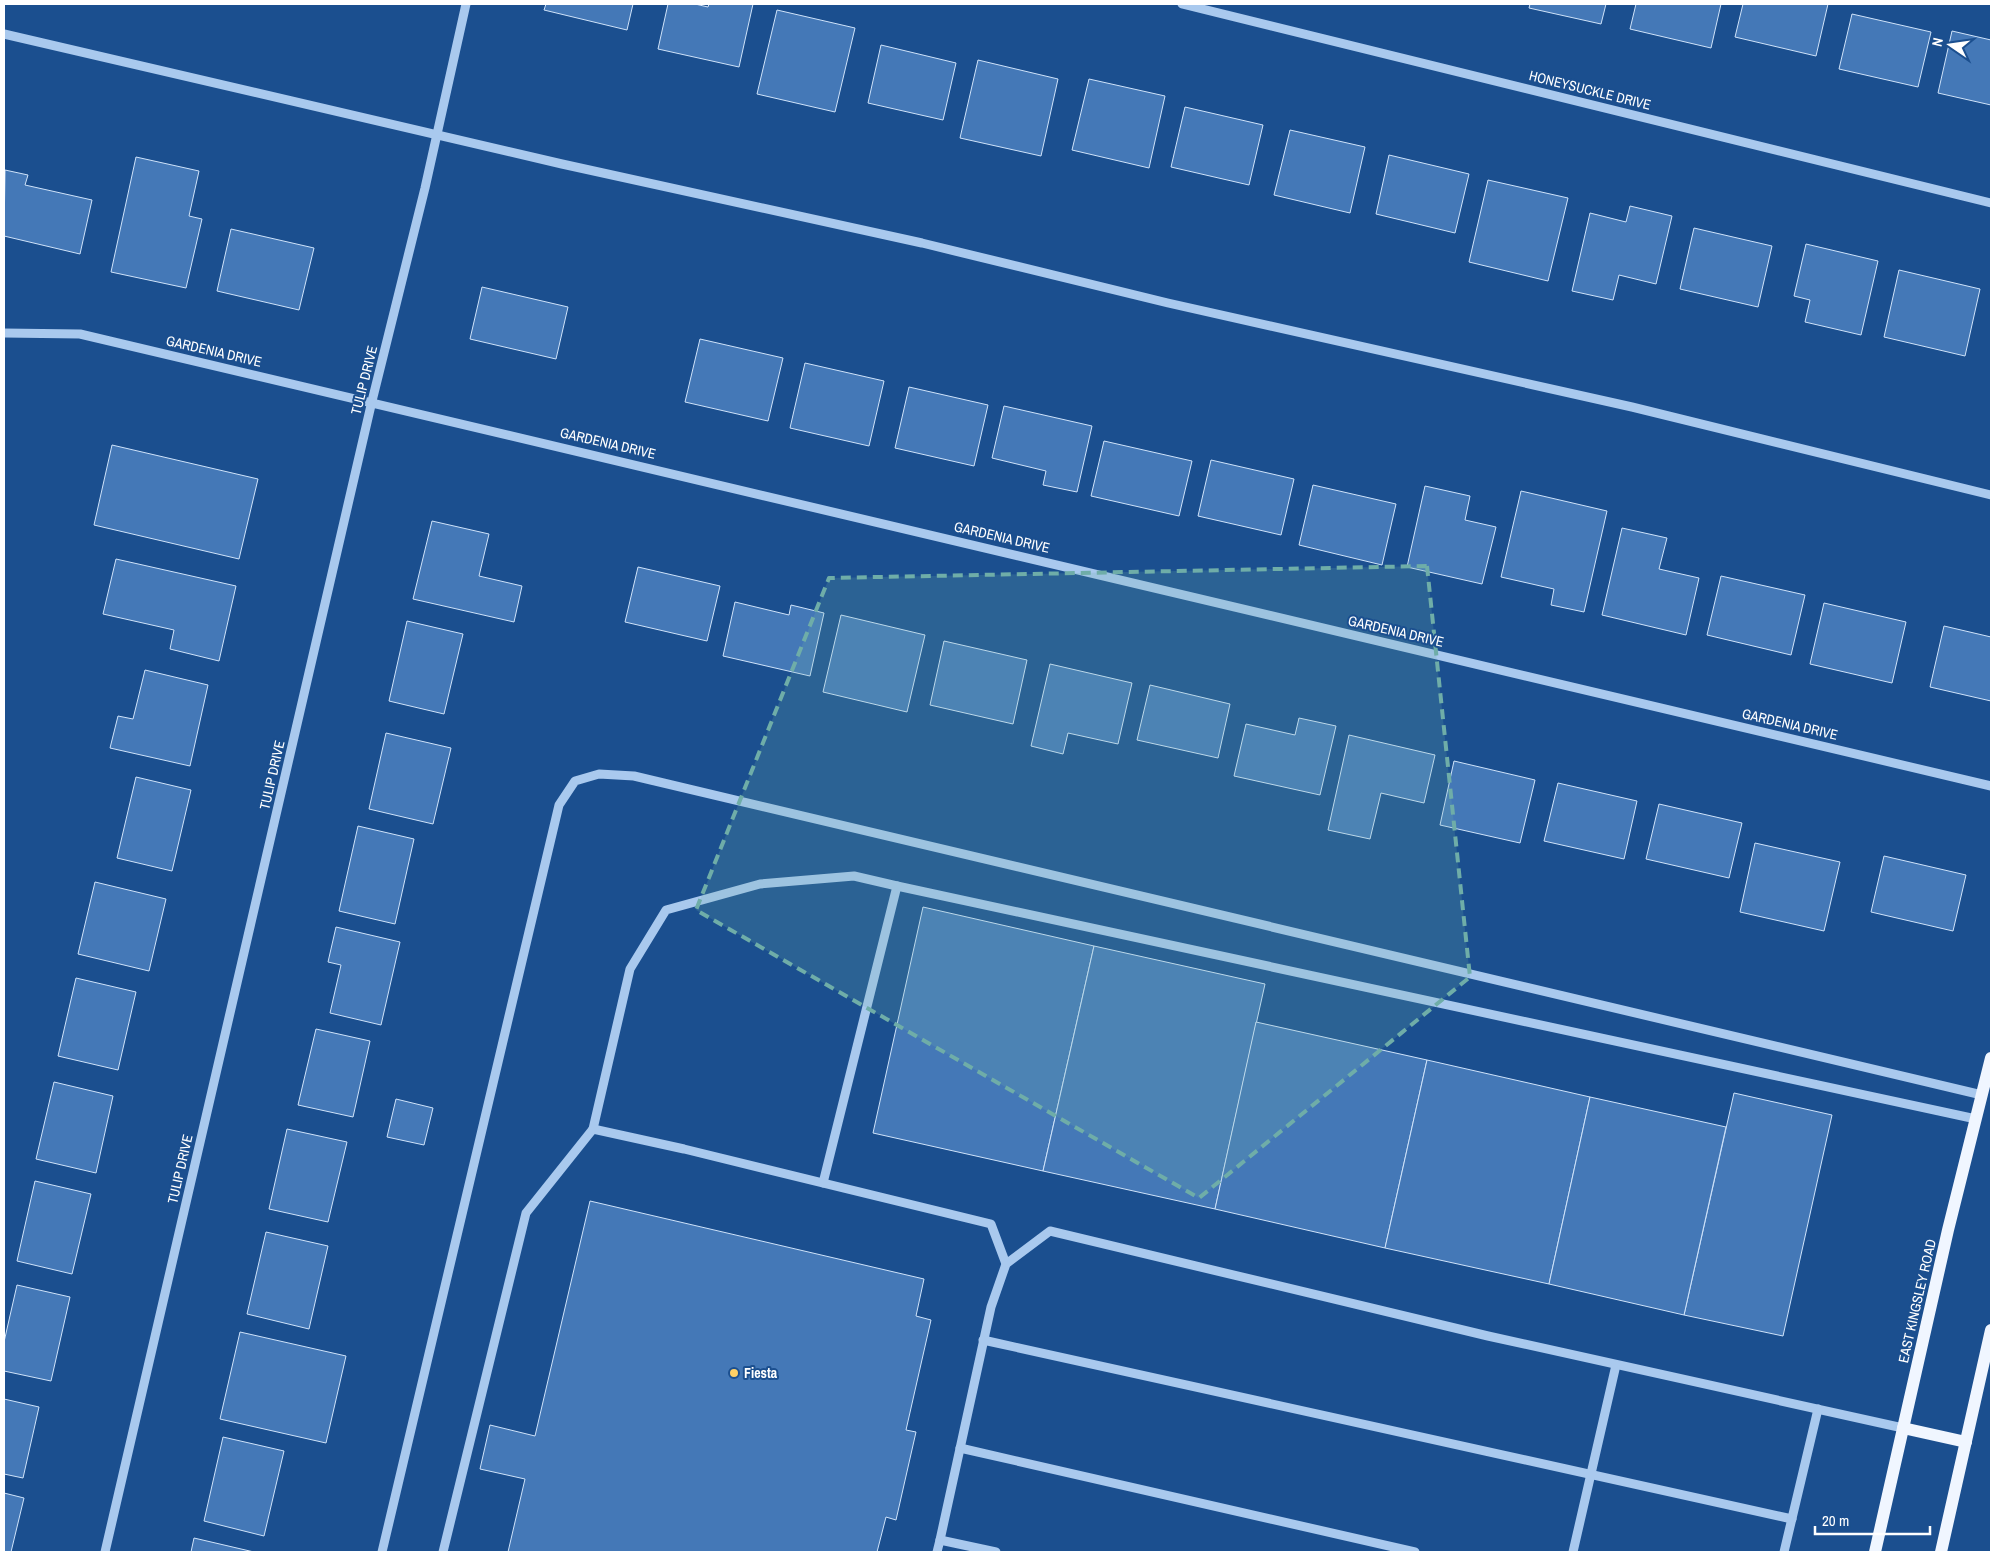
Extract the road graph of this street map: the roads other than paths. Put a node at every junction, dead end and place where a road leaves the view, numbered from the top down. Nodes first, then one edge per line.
1 (466, 4) edge
2 (1182, 4) edge
3 (4, 34) edge
4 (436, 135) junction
5 (1991, 203) edge
6 (4, 333) edge
7 (372, 401) junction
8 (1991, 495) edge
9 (1991, 786) edge
10 (897, 886) junction
11 (1991, 1058) edge
12 (1982, 1095) junction
13 (1976, 1119) junction
14 (593, 1129) junction
15 (823, 1183) junction
16 (1006, 1264) junction
17 (1991, 1330) edge
18 (983, 1340) junction
19 (1616, 1365) junction
20 (1818, 1409) junction
21 (1903, 1428) junction
22 (1966, 1442) junction
23 (960, 1448) junction
24 (1591, 1474) junction
25 (1792, 1519) junction
26 (940, 1540) junction
27 (105, 1552) edge
28 (382, 1552) edge
29 (443, 1552) edge
30 (937, 1552) edge
31 (996, 1552) edge
32 (1415, 1552) edge
33 (1573, 1552) edge
34 (1784, 1552) edge
35 (1875, 1552) edge
36 (1941, 1552) edge

1 - 4 street, TULIP DRIVE
2 - 5 street, HONEYSUCKLE DRIVE
3 - 4 street
4 - 7 street, TULIP DRIVE
4 - 8 street
6 - 7 street, GARDENIA DRIVE
7 - 9 street, GARDENIA DRIVE
7 - 27 street, TULIP DRIVE
10 - 13 street
10 - 14 street
10 - 15 street
11 - 12 main road, EAST KINGSLEY ROAD
12 - 13 main road, EAST KINGSLEY ROAD
12 - 28 street
13 - 21 main road, EAST KINGSLEY ROAD
14 - 15 street
14 - 29 street
15 - 16 street
16 - 18 street
16 - 19 street
17 - 22 main road
18 - 23 street
18 - 24 street
19 - 20 street
19 - 24 street
20 - 21 street
20 - 25 street
21 - 22 main road
21 - 35 main road, EAST KINGSLEY ROAD
22 - 36 main road
23 - 26 street
23 - 32 street
24 - 25 street
24 - 33 street
25 - 34 street
26 - 30 street
26 - 31 street

